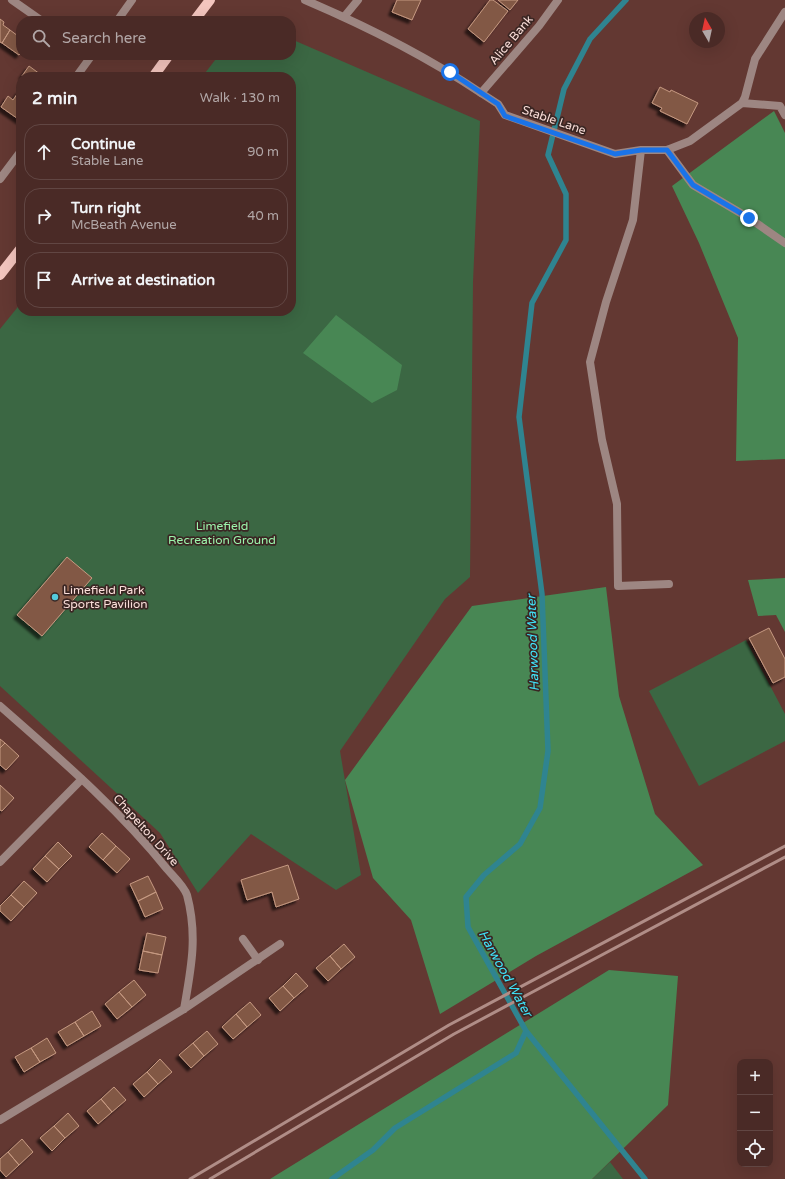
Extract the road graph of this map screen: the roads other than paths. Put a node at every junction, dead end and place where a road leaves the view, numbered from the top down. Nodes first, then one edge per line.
1 (12, 0) edge
2 (132, 0) edge
3 (210, 0) edge
4 (305, 0) edge
5 (358, 0) edge
6 (558, 0) edge
7 (785, 12) edge
8 (35, 16) edge
9 (121, 16) edge
10 (198, 16) edge
11 (344, 17) junction
12 (88, 60) edge
13 (165, 60) edge
14 (79, 72) edge
15 (157, 72) edge
16 (481, 93) junction
17 (742, 103) junction
18 (785, 115) edge
19 (641, 150) junction
20 (667, 150) junction
21 (16, 157) edge
22 (1, 176) edge
23 (785, 243) edge
24 (16, 254) edge
25 (0, 275) edge
26 (668, 584) dead end
27 (0, 706) edge
28 (82, 779) junction
29 (0, 862) edge
30 (243, 939) dead end
31 (280, 944) dead end
32 (258, 960) junction
33 (184, 1009) junction
34 (1, 1118) edge

1 - 8 street
2 - 9 street
3 - 10 main road
4 - 11 street, Stable Lane
5 - 11 street
6 - 16 street, Alice Bank
7 - 17 street
11 - 16 street, Stable Lane
12 - 14 street
13 - 15 main road
16 - 19 street, Stable Lane
17 - 18 street
17 - 20 street, Stable Lane
19 - 20 street, Stable Lane
19 - 26 street
20 - 23 street
21 - 22 street
24 - 25 main road
27 - 28 street, Chapelton Drive
28 - 29 street
28 - 33 street, Chapelton Drive
30 - 32 street
31 - 32 street
32 - 33 street
33 - 34 street

